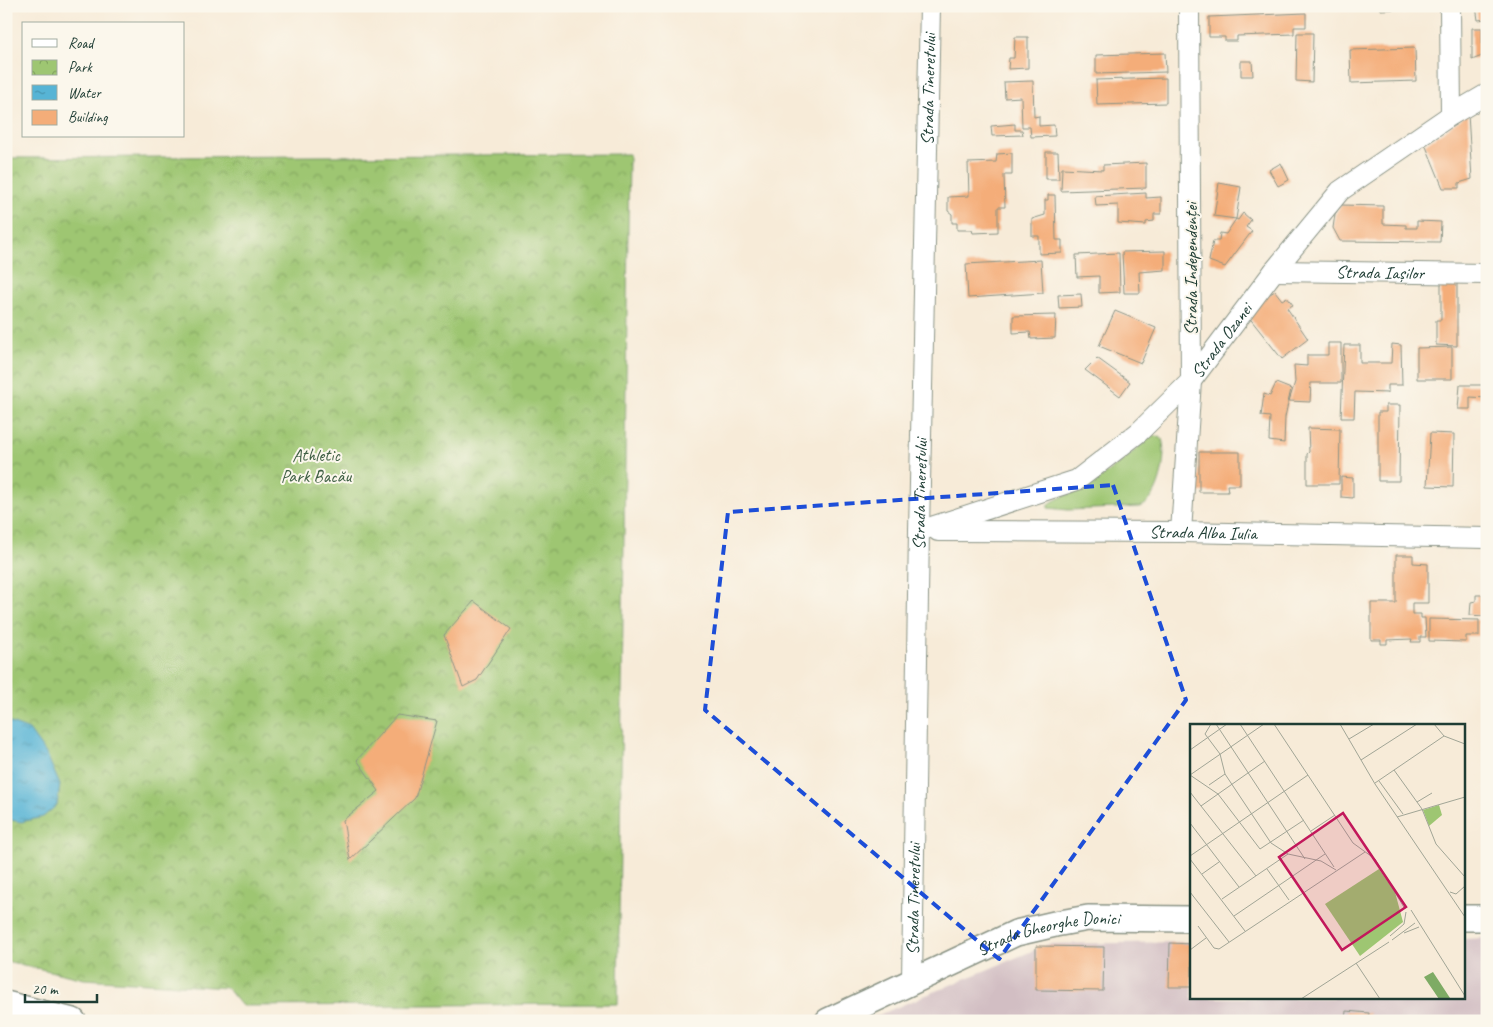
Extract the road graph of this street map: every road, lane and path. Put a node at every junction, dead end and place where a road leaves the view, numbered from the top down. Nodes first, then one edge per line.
1 (930, 6) edge
2 (1189, 6) edge
3 (1450, 6) edge
4 (1487, 94) edge
5 (1451, 115) junction
6 (1274, 271) junction
7 (1487, 274) edge
8 (1191, 381) junction
9 (919, 531) junction
10 (1181, 532) junction
11 (1487, 538) edge
12 (1190, 918) edge
13 (1466, 918) edge
14 (1487, 918) edge
15 (912, 980) junction
16 (6, 1004) edge
17 (73, 1021) edge
18 (828, 1021) edge

1 - 9 street, Strada Tineretului
2 - 8 street, Strada Independenței
3 - 5 street
4 - 5 street, Strada Ozanei
5 - 6 street, Strada Ozanei
6 - 7 street, Strada Iașilor
6 - 8 street, Strada Ozanei
8 - 9 street, Strada Ozanei
8 - 10 street, Strada Independenței
9 - 10 street, Strada Alba Iulia
9 - 15 street, Strada Tineretului
10 - 11 street, Strada Alba Iulia
12 - 15 street, Strada Gheorghe Donici
13 - 14 street
15 - 18 street, Strada Gheorghe Donici
16 - 17 street

